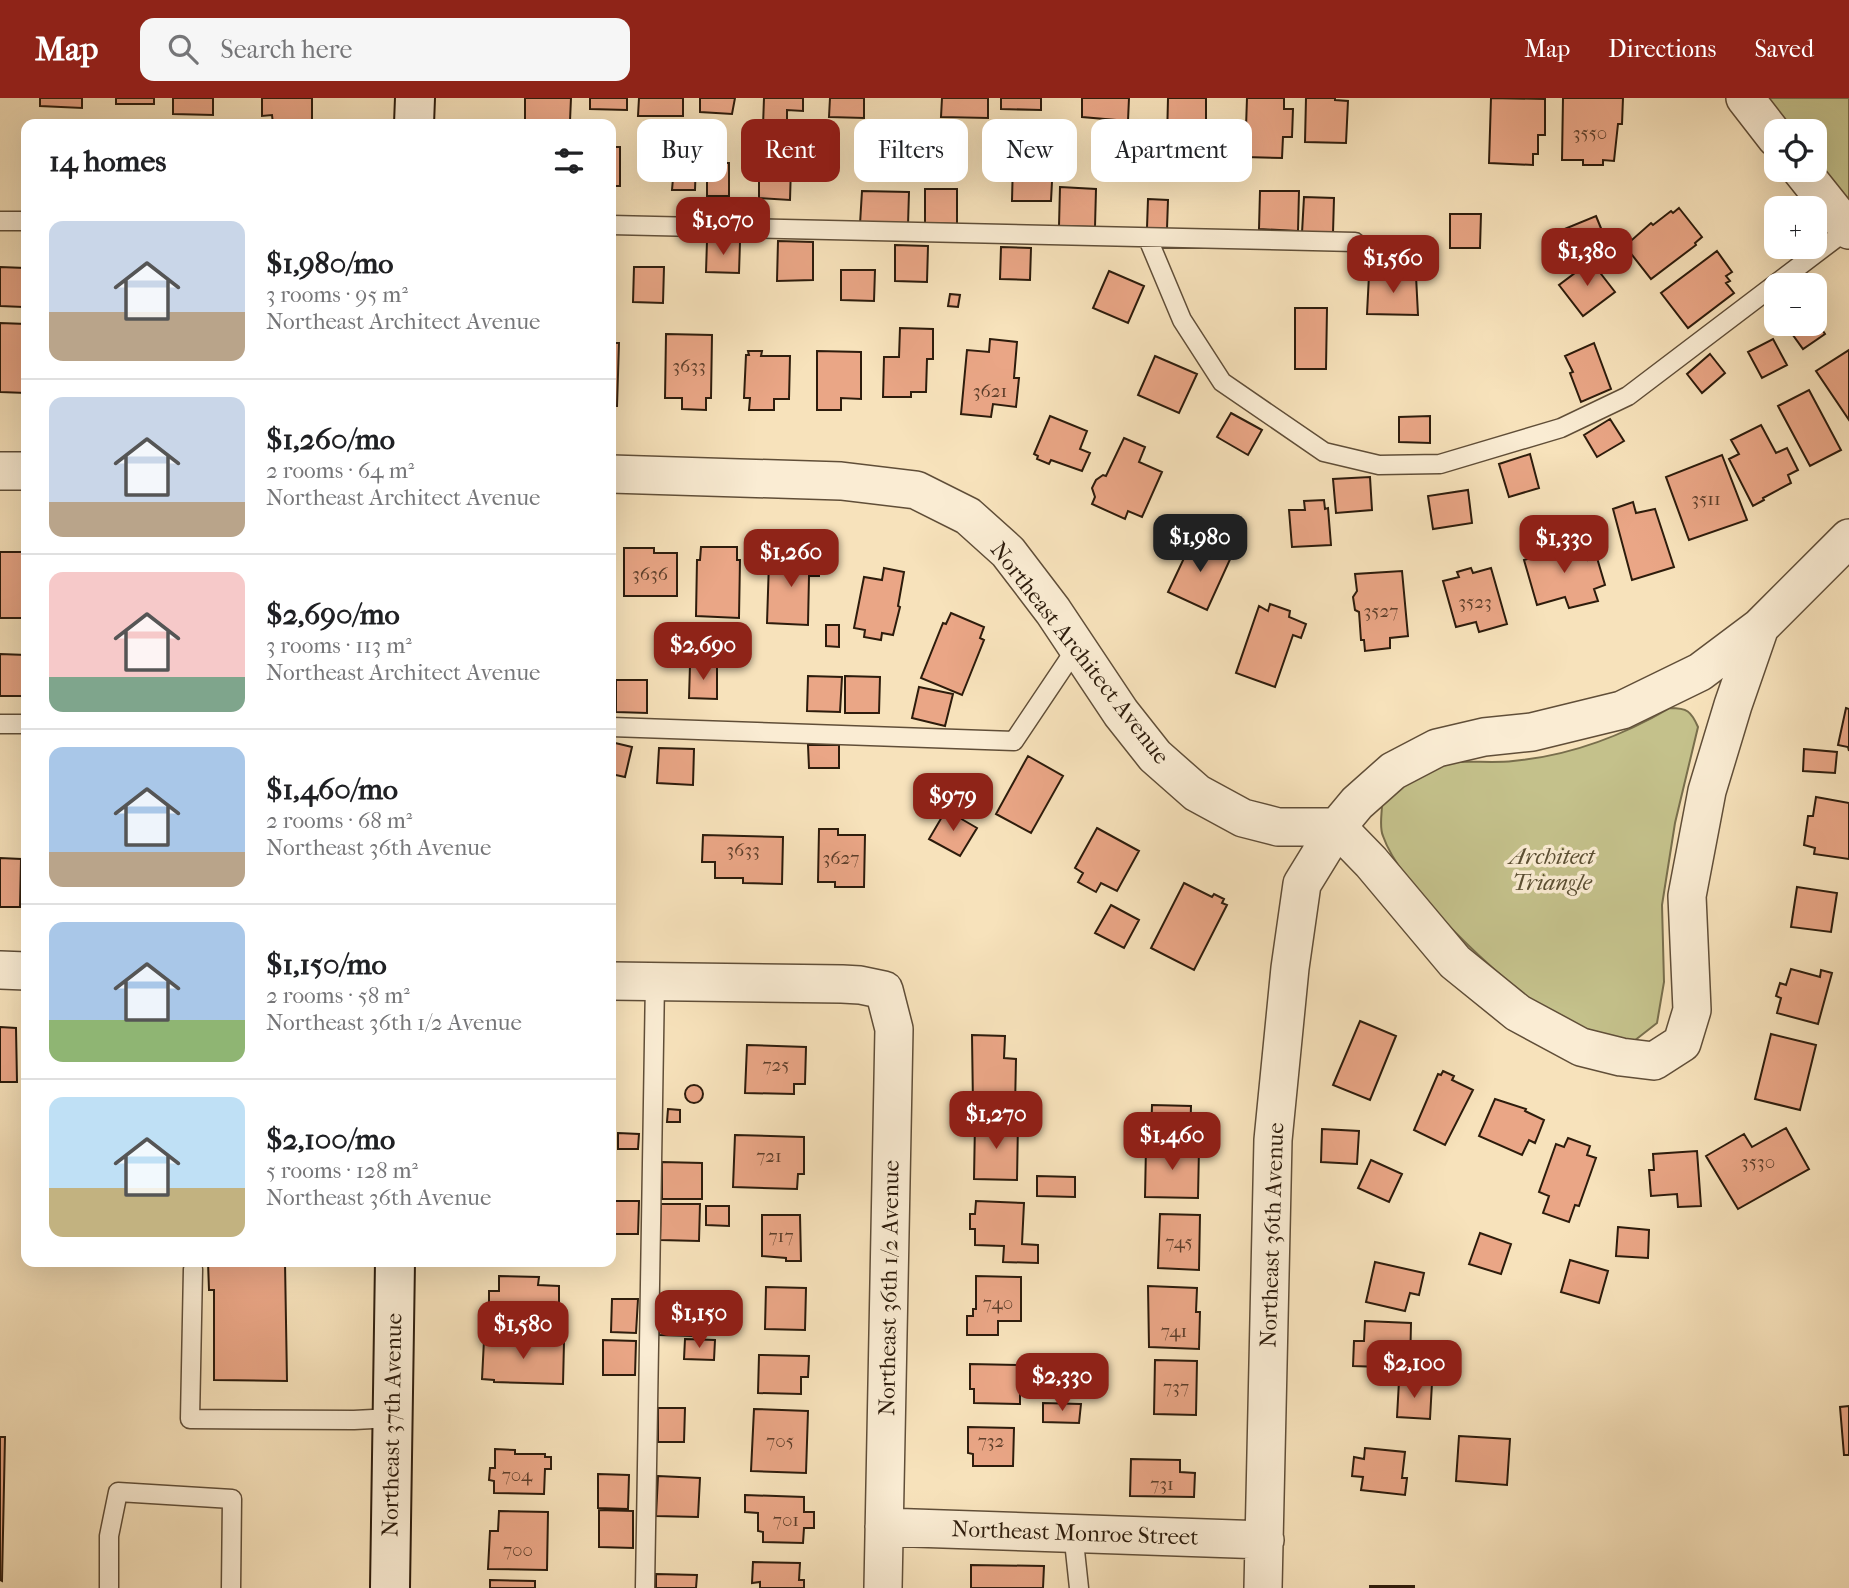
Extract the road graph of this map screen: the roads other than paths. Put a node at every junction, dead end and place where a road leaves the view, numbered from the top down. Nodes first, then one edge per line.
1 (415, 98) edge
2 (1745, 98) edge
3 (414, 119) edge
4 (1764, 123) edge
5 (1811, 182) edge
6 (0, 221) edge
7 (21, 221) edge
8 (616, 225) edge
9 (1849, 230) edge
10 (1148, 239) junction
11 (1355, 242) dead end
12 (0, 471) edge
13 (21, 471) edge
14 (616, 474) edge
15 (1849, 538) edge
16 (1760, 627) junction
17 (1077, 647) junction
18 (0, 724) edge
19 (21, 724) edge
20 (616, 727) edge
21 (1337, 827) junction
22 (0, 970) edge
23 (21, 971) edge
24 (616, 981) edge
25 (654, 981) junction
26 (395, 1267) edge
27 (193, 1269) dead end
28 (392, 1418) junction
29 (884, 1527) junction
30 (1073, 1532) junction
31 (1265, 1540) junction
32 (109, 1588) edge
33 (231, 1588) edge
34 (390, 1588) edge
35 (645, 1588) edge
36 (883, 1588) edge
37 (1079, 1588) edge
38 (1263, 1588) edge

1 - 3 street
2 - 4 street
5 - 9 street
6 - 7 lane
8 - 10 lane
9 - 10 lane
10 - 11 lane
12 - 13 street
14 - 17 street, Northeast Architect Avenue
15 - 16 street
16 - 21 street
16 - 21 street
17 - 20 lane
17 - 21 street, Northeast Architect Avenue
18 - 19 lane
21 - 31 street, Northeast 36th Avenue
22 - 23 street
24 - 25 street
25 - 29 street, Northeast 36th 1/2 Avenue
25 - 35 lane
26 - 28 street, Northeast 37th Avenue
27 - 28 lane
28 - 34 street, Northeast 37th Avenue
29 - 30 street, Northeast Monroe Street
29 - 36 street, Northeast 36th 1/2 Avenue
30 - 31 street, Northeast Monroe Street
30 - 37 lane
31 - 38 street, Northeast 36th Avenue
32 - 33 lane

